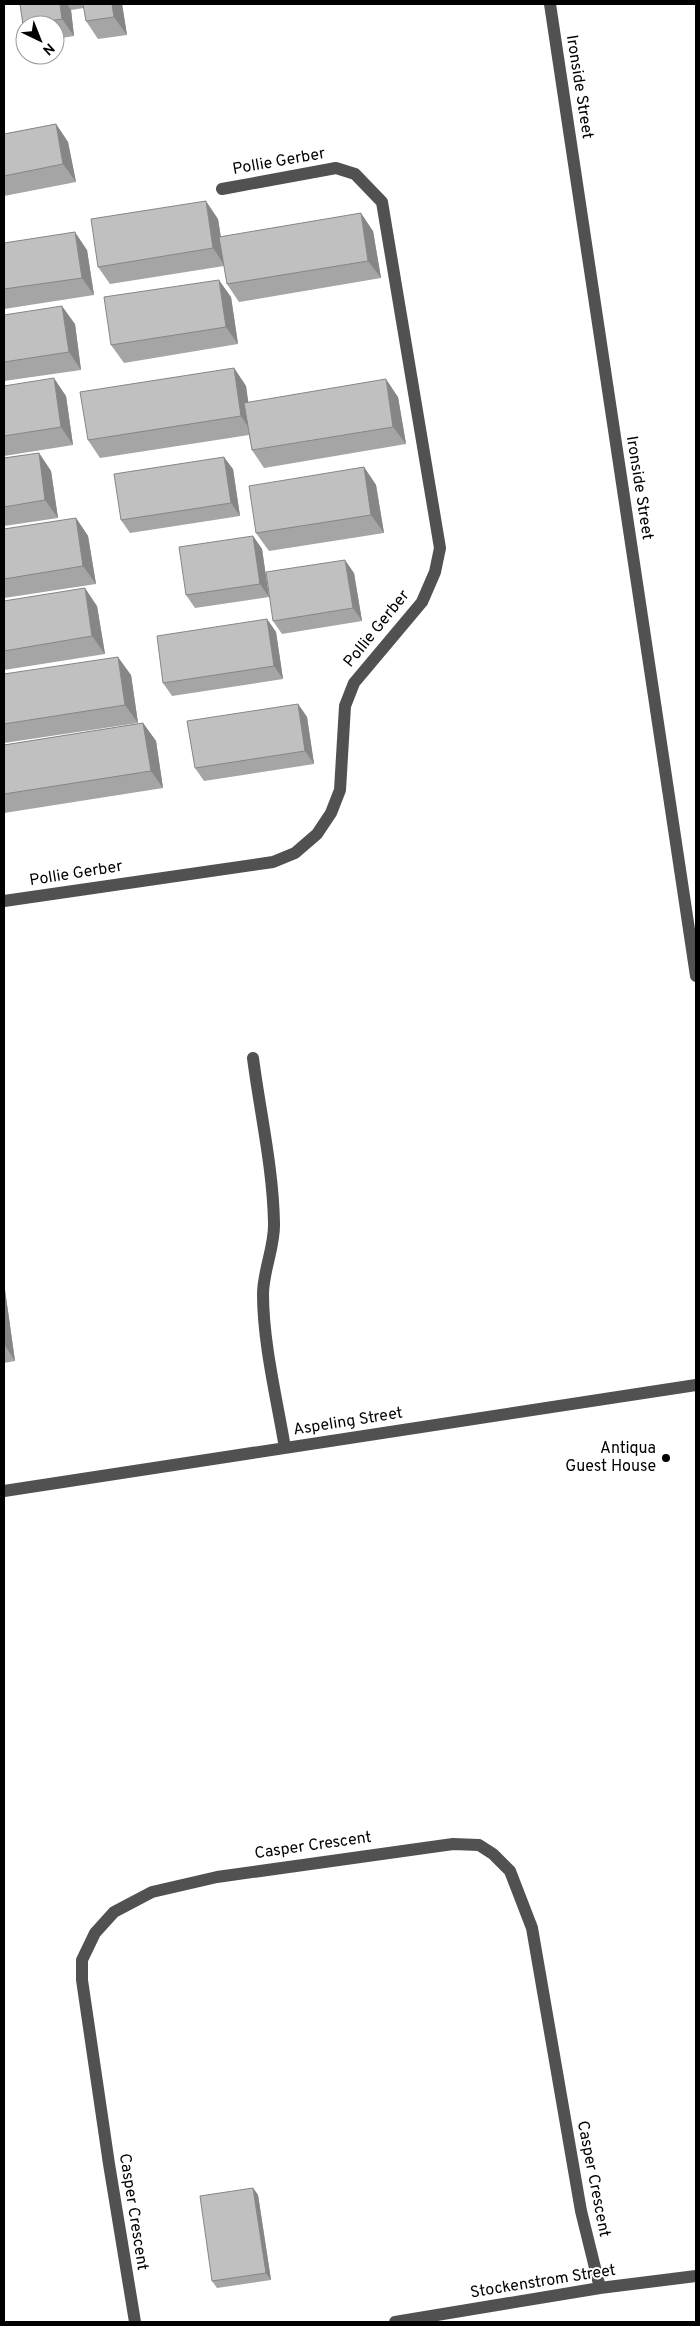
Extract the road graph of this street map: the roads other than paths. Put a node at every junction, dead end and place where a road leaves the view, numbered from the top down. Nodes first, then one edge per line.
1 (550, 4) edge
2 (222, 189) dead end
3 (4, 902) edge
4 (696, 976) edge
5 (253, 1058) dead end
6 (696, 1385) edge
7 (285, 1448) junction
8 (4, 1491) edge
9 (696, 2276) edge
10 (600, 2288) junction
11 (134, 2322) edge
12 (395, 2322) edge

1 - 4 street, Ironside Street
2 - 3 street, Pollie Gerber
5 - 7 street
6 - 7 street, Aspeling Street
7 - 8 street, Aspeling Street
9 - 10 street, Stockenstrom Street
10 - 11 street, Casper Crescent
10 - 12 street, Stockenstrom Street

